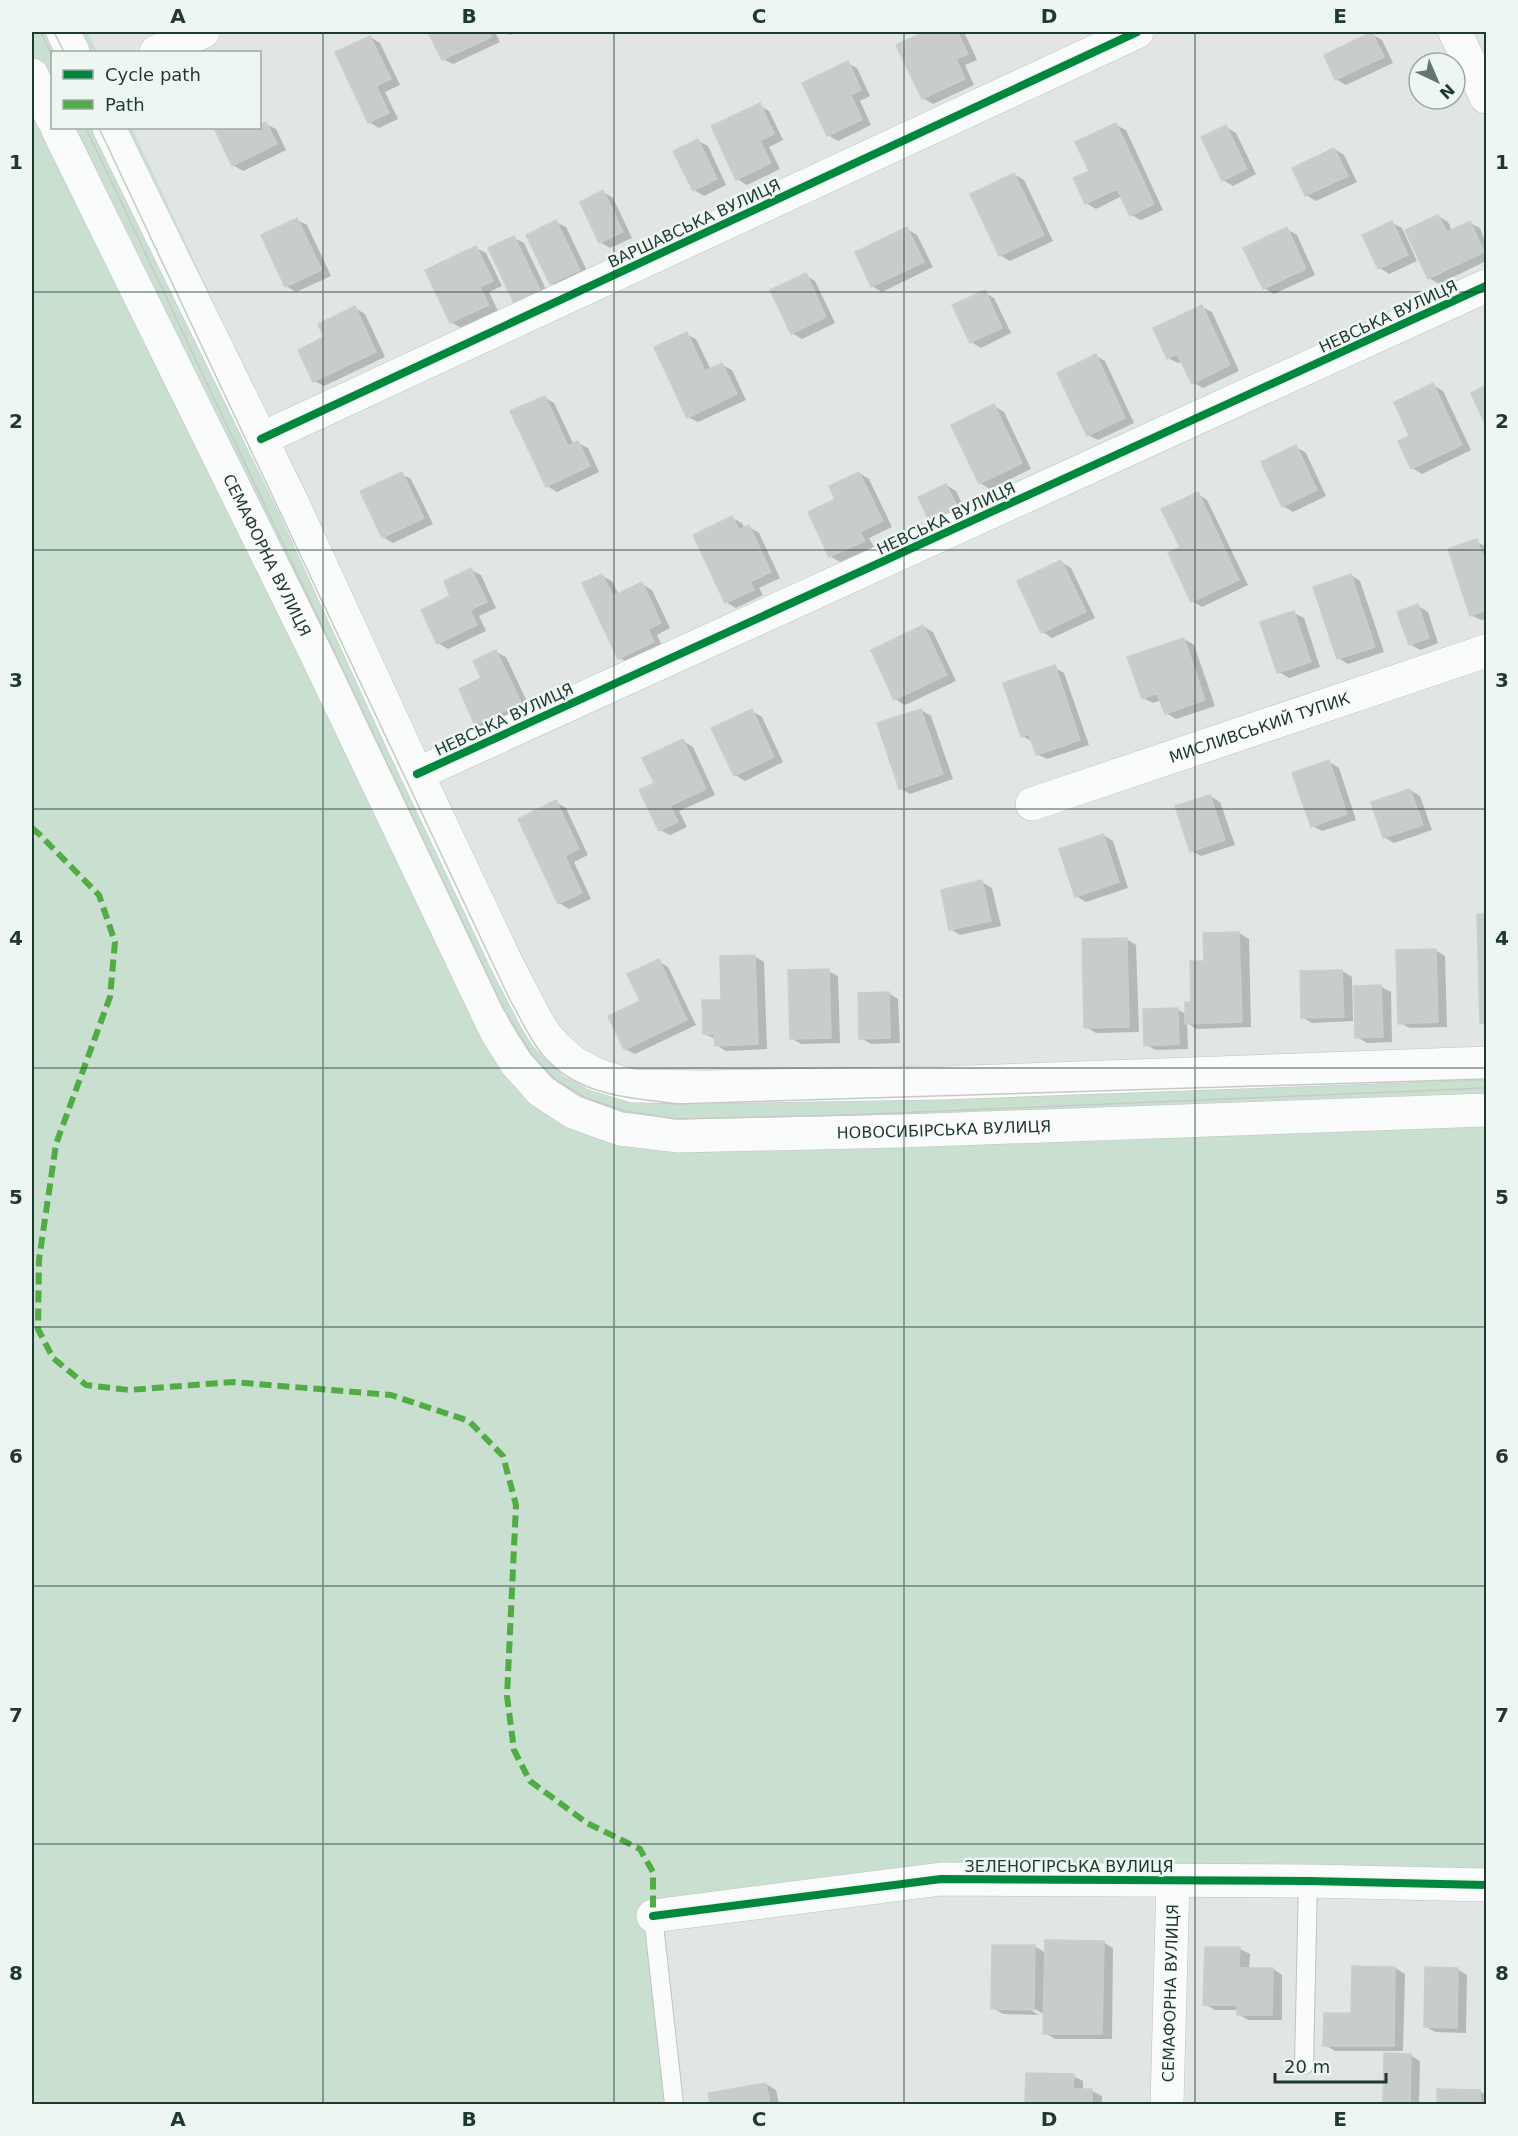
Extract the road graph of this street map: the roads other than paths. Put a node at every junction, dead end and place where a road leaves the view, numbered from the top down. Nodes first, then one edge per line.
1 (63, 32) edge
2 (202, 32) edge
3 (1137, 32) edge
4 (1455, 32) edge
5 (72, 51) edge
6 (158, 51) edge
7 (32, 75) edge
8 (1486, 97) edge
9 (51, 116) edge
10 (57, 129) edge
11 (109, 129) edge
12 (1486, 286) edge
13 (261, 439) junction
14 (1486, 651) edge
15 (417, 774) junction
16 (1032, 804) dead end
17 (473, 983) joint
18 (1486, 1064) edge
19 (1486, 1110) edge
20 (1173, 1880) junction
21 (1308, 1881) junction
22 (1486, 1885) edge
23 (653, 1917) joint
24 (1304, 2065) dead end
25 (674, 2104) edge
26 (1167, 2104) edge

1 - 5 main road
2 - 6 main road
3 - 13 main road, ВАРШАВСЬКА ВУЛИЦЯ
4 - 8 main road
7 - 9 main road
10 - 17 main road, СЕМАФОРНА ВУЛИЦЯ
11 - 13 main road
12 - 15 main road, НЕВСЬКА ВУЛИЦЯ
13 - 15 main road
14 - 16 main road, МИСЛИВСЬКИЙ ТУПИК
15 - 18 main road
17 - 19 main road, НОВОСИБІРСЬКА ВУЛИЦЯ
20 - 21 main road, ЗЕЛЕНОГІРСЬКА ВУЛИЦЯ
20 - 23 main road, ЗЕЛЕНОГІРСЬКА ВУЛИЦЯ
20 - 26 main road, СЕМАФОРНА ВУЛИЦЯ
21 - 22 main road, ЗЕЛЕНОГІРСЬКА ВУЛИЦЯ
21 - 24 lane
23 - 25 lane

